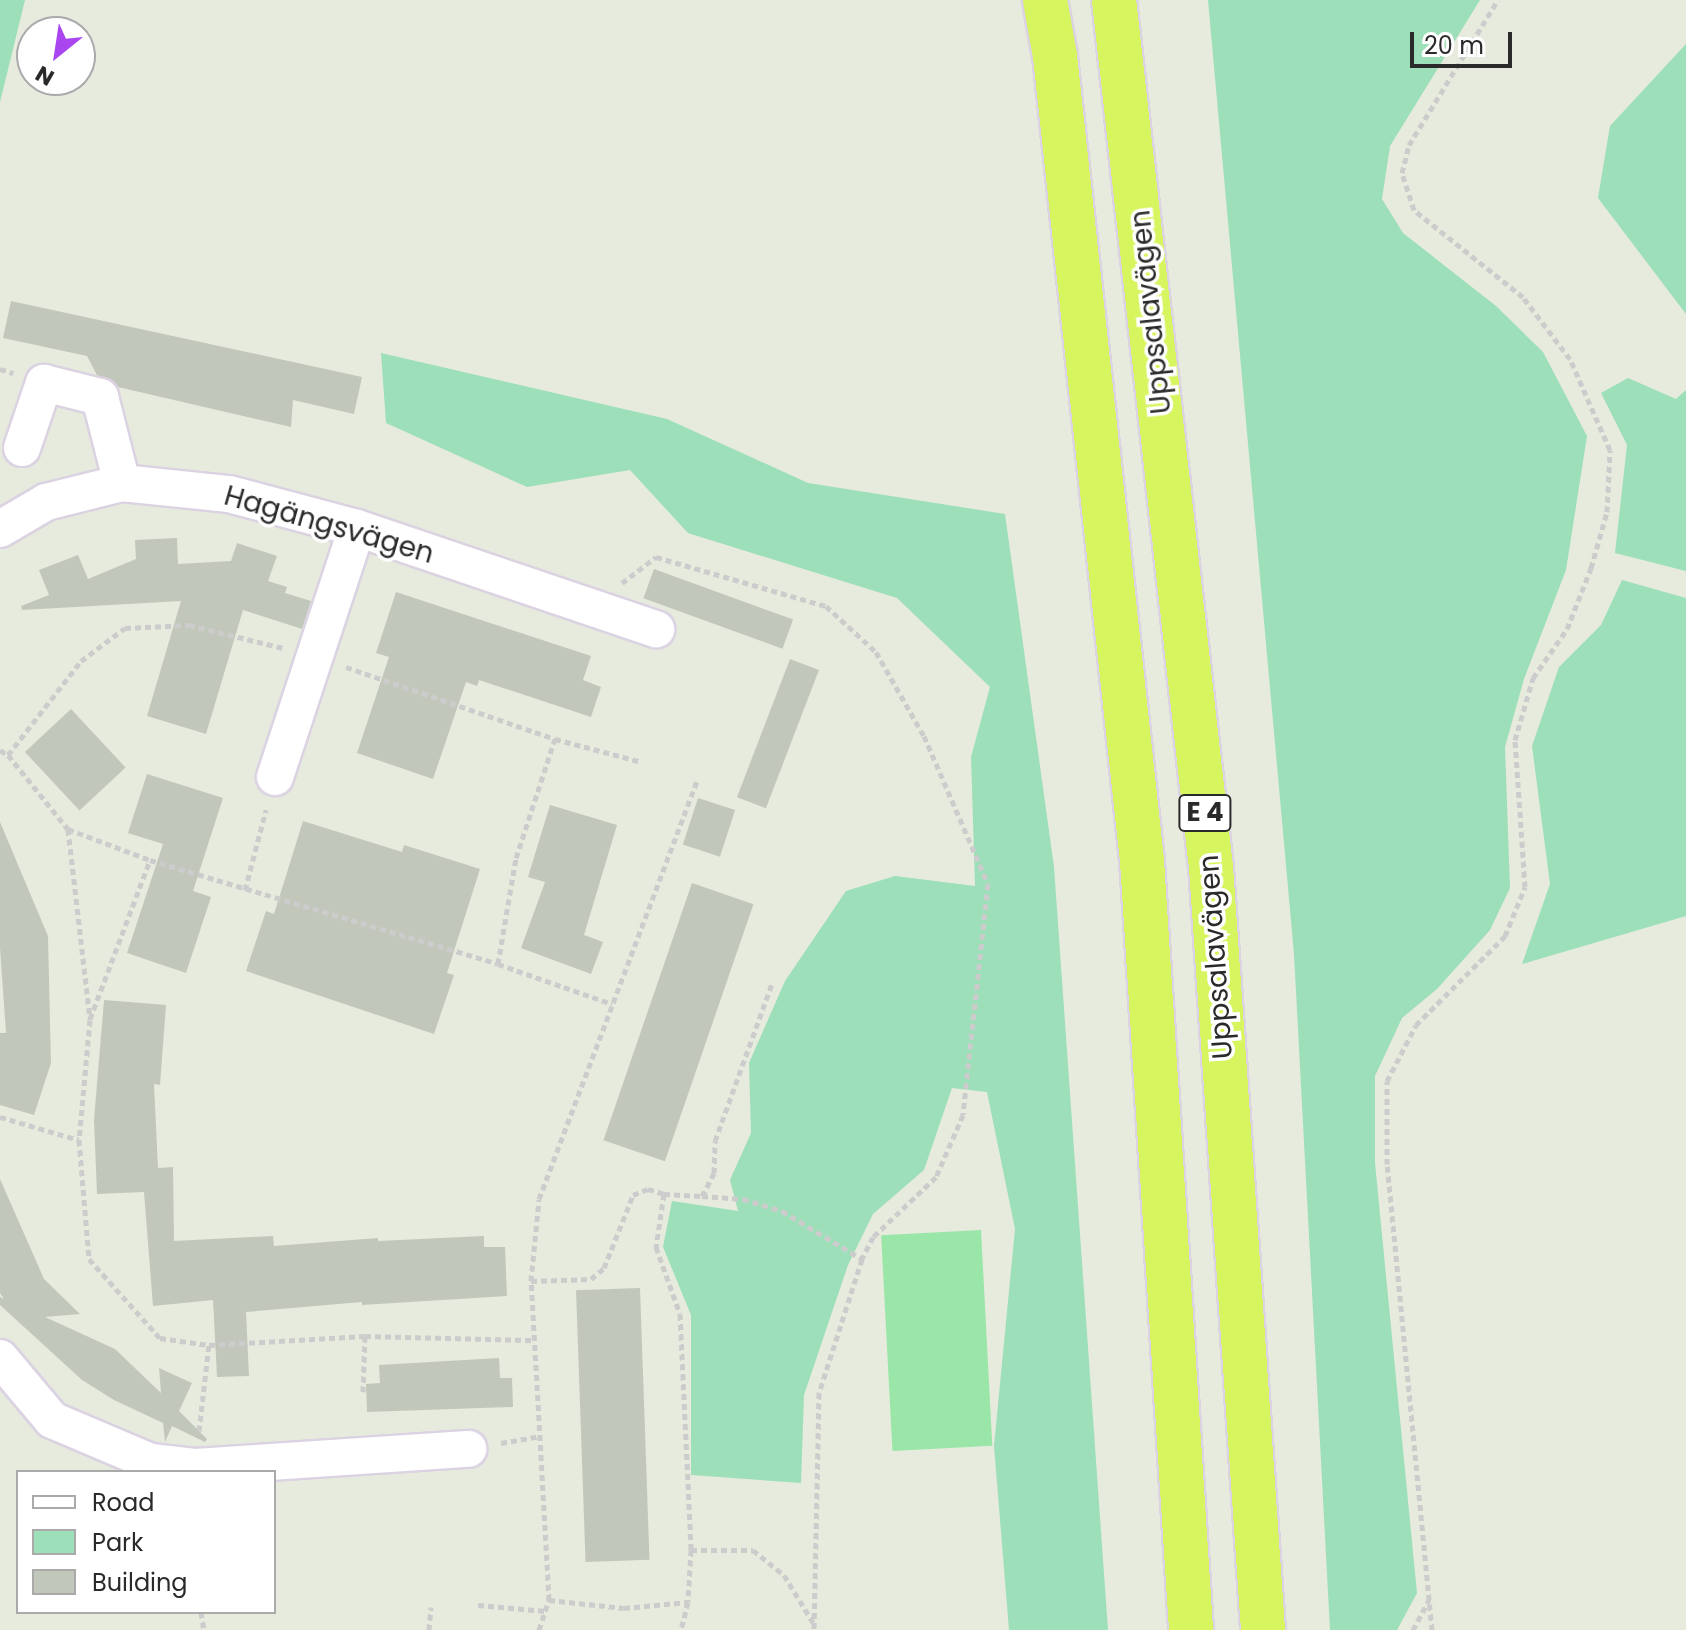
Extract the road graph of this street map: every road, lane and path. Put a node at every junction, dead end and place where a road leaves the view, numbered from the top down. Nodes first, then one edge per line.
1 (1045, 0) edge
2 (1114, 0) edge
3 (1498, 0) edge
4 (11, 445) edge
5 (122, 483) junction
6 (46, 502) junction
7 (357, 528) junction
8 (0, 529) edge
9 (593, 606) junction
10 (656, 629) dead end
11 (315, 656) junction
12 (555, 739) junction
13 (0, 750) edge
14 (8, 755) junction
15 (642, 762) dead end
16 (275, 777) joint
17 (697, 781) dead end
18 (68, 829) junction
19 (150, 860) junction
20 (245, 890) junction
21 (498, 964) junction
22 (773, 981) dead end
23 (612, 1004) junction
24 (90, 1020) junction
25 (0, 1117) edge
26 (79, 1140) junction
27 (664, 1194) junction
28 (702, 1196) junction
29 (862, 1259) junction
30 (531, 1281) junction
31 (365, 1336) junction
32 (534, 1340) junction
33 (209, 1345) junction
34 (0, 1358) edge
35 (363, 1392) dead end
36 (468, 1449) dead end
37 (195, 1467) junction
38 (691, 1550) junction
39 (1430, 1599) junction
40 (549, 1600) junction
41 (688, 1602) junction
42 (478, 1605) dead end
43 (431, 1607) dead end
44 (546, 1611) junction
45 (814, 1627) edge
46 (429, 1630) edge
47 (539, 1630) edge
48 (681, 1630) edge
49 (1191, 1630) edge
50 (1263, 1630) edge
51 (1413, 1630) edge
52 (1432, 1630) edge

1 - 49 highway, E 4
2 - 50 highway, Uppsalavägen / E 4
3 - 39 path
4 - 5 street
4 - 6 street
5 - 6 street, Hagängsvägen
5 - 7 street, Hagängsvägen
6 - 8 street, Hagängsvägen
7 - 9 street, Hagängsvägen
7 - 11 street
9 - 10 street, Hagängsvägen
9 - 29 path
11 - 12 path
11 - 14 path
11 - 16 street
12 - 15 path
12 - 21 path
13 - 14 path
14 - 18 path
16 - 20 path
17 - 23 path
18 - 19 path
18 - 24 path
19 - 20 path
19 - 24 path
20 - 21 path
21 - 23 path
22 - 28 path
23 - 30 path
24 - 26 path
25 - 26 path
26 - 33 path
27 - 28 path
27 - 30 path
27 - 38 path
28 - 29 path
29 - 45 path
30 - 32 path
31 - 32 path
31 - 33 path
31 - 35 path
32 - 40 path
33 - 37 path
34 - 37 street
36 - 37 street
38 - 41 path
38 - 45 path
39 - 51 path
39 - 52 path
40 - 41 path
40 - 44 path
41 - 48 path
42 - 44 path
43 - 46 path
44 - 47 path

